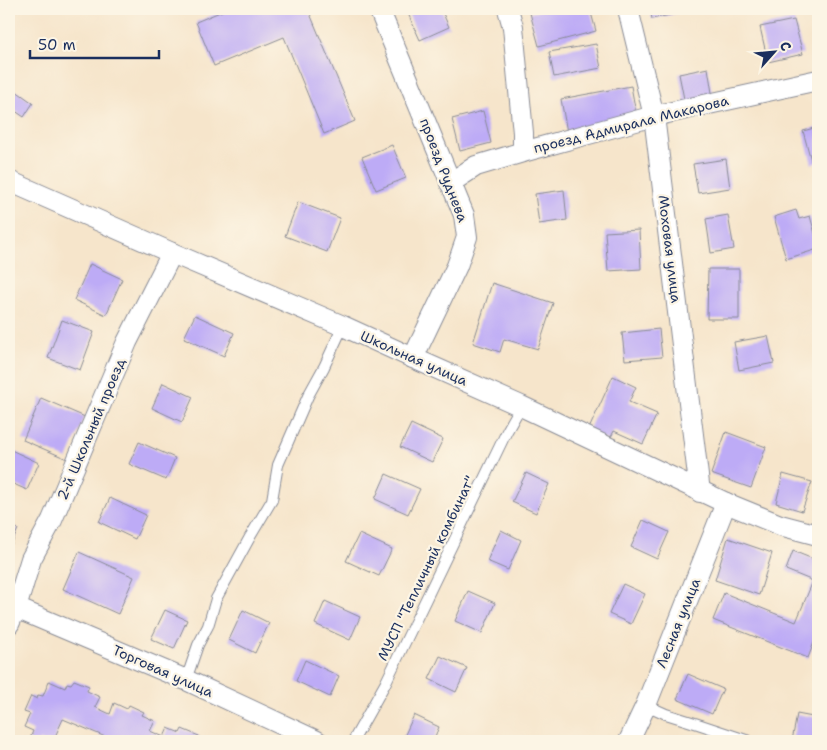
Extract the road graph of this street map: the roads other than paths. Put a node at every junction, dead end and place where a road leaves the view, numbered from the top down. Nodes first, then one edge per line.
1 (379, 9) edge
2 (508, 9) edge
3 (628, 9) edge
4 (818, 80) edge
5 (654, 116) junction
6 (523, 152) junction
7 (9, 181) edge
8 (450, 182) junction
9 (172, 253) junction
10 (343, 326) junction
11 (413, 358) junction
12 (521, 406) junction
13 (700, 492) junction
14 (726, 504) junction
15 (818, 535) edge
16 (11, 612) edge
17 (186, 680) junction
18 (646, 705) junction
19 (317, 741) edge
20 (353, 741) edge
21 (629, 741) edge
22 (749, 741) edge

1 - 8 street, проезд Руднева
2 - 6 street
3 - 5 street, Моховая улица
4 - 5 street, проезд Адмирала Макарова
5 - 6 street, проезд Адмирала Макарова
5 - 13 street, Моховая улица
6 - 8 street, проезд Адмирала Макарова
7 - 9 street, Школьная улица
8 - 11 street, проезд Руднева
9 - 10 street, Школьная улица
9 - 16 street, 2-й Школьный проезд
10 - 11 street, Школьная улица
10 - 17 lane
11 - 12 street, Школьная улица
12 - 13 street, Школьная улица
12 - 20 lane, МУСП "Тепличный комбинат"
13 - 14 street, Школьная улица
14 - 15 street, Школьная улица
14 - 18 street, Лесная улица
16 - 17 street, Торговая улица
17 - 19 street, Торговая улица
18 - 21 street, Лесная улица
18 - 22 lane

